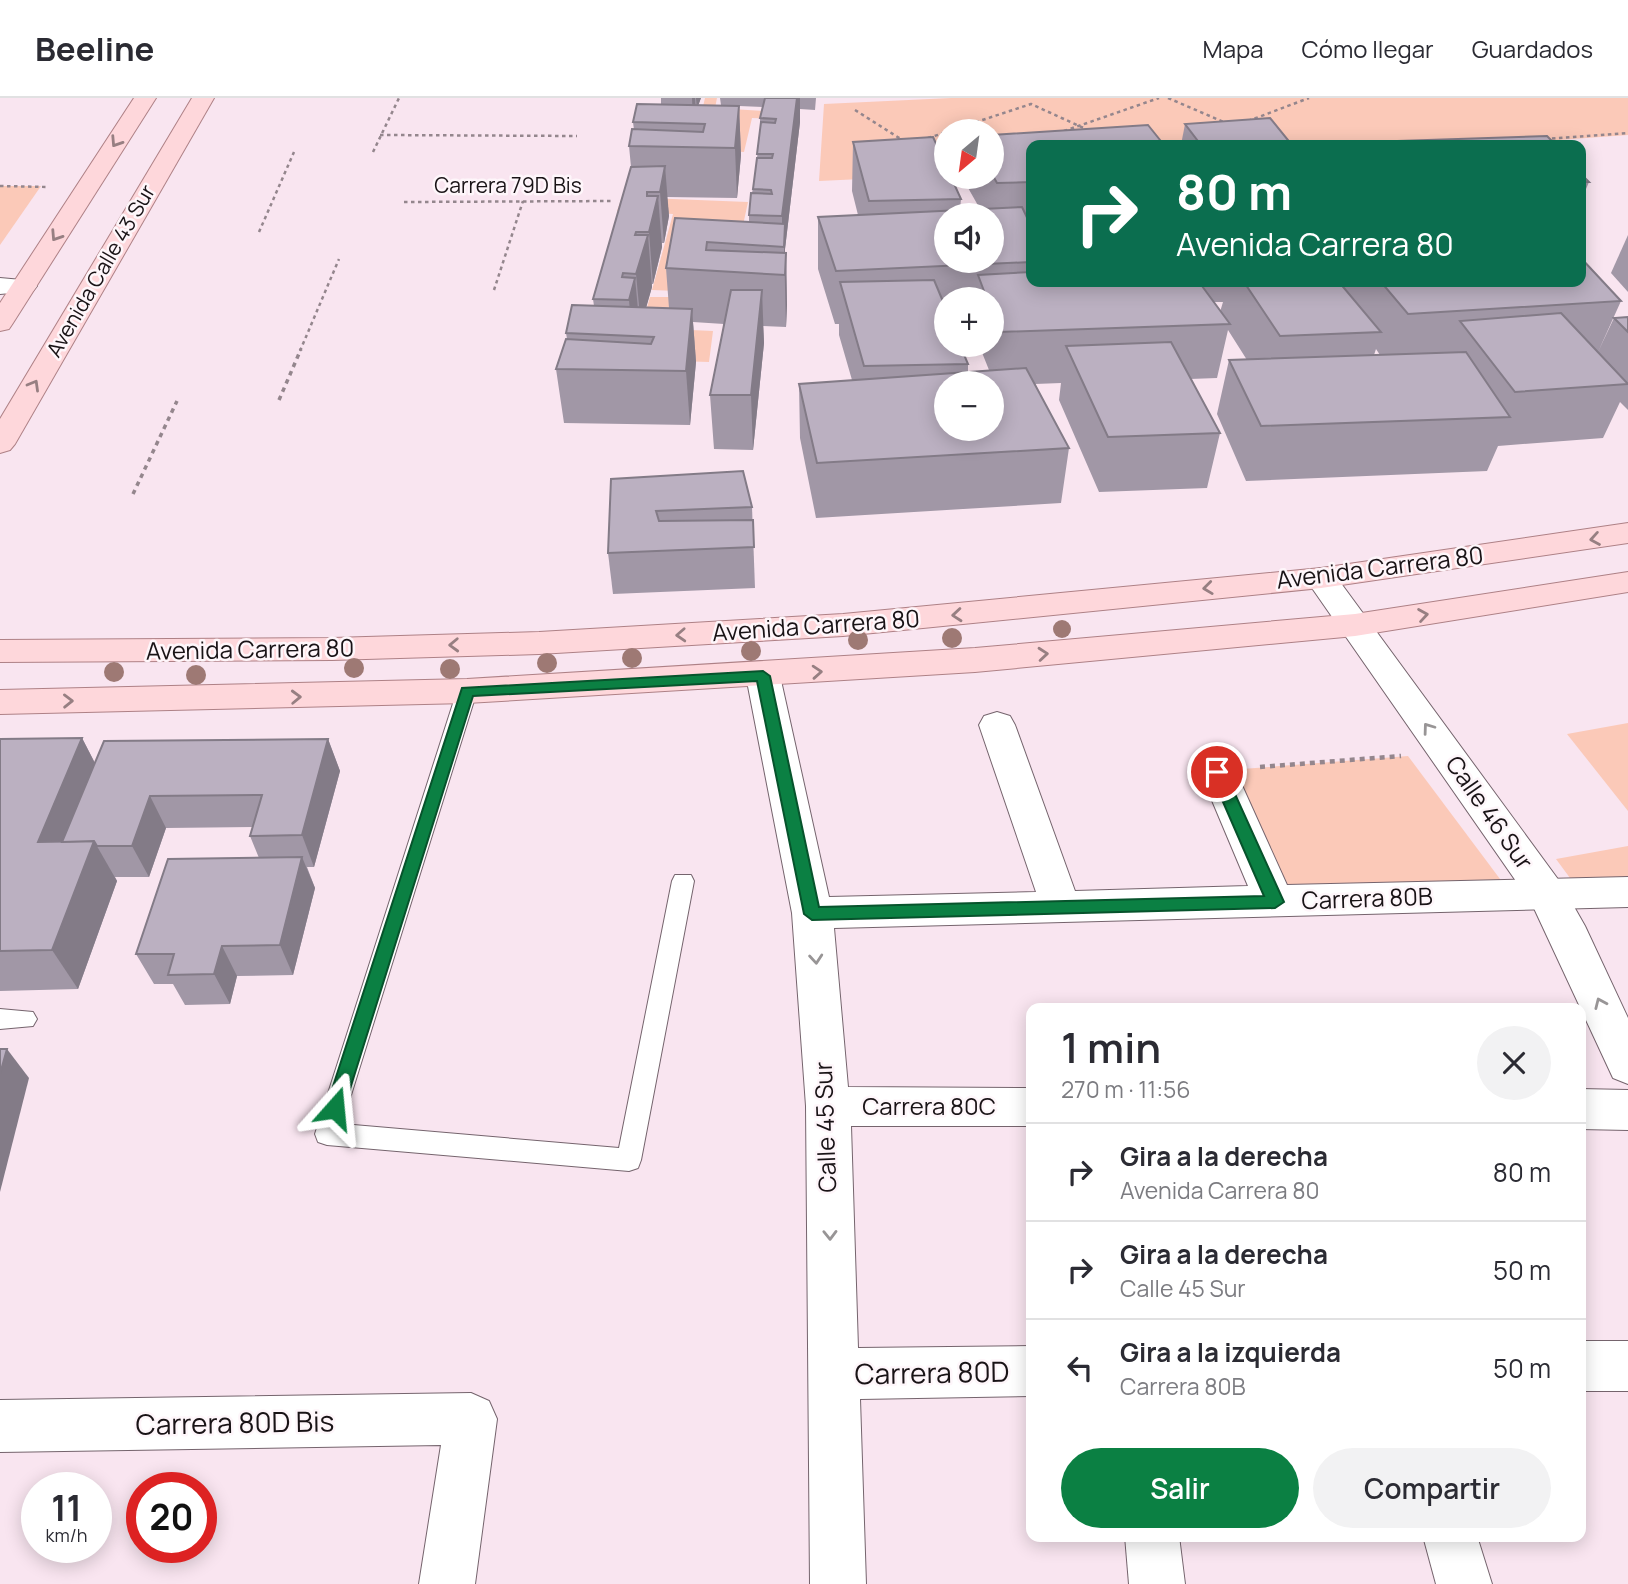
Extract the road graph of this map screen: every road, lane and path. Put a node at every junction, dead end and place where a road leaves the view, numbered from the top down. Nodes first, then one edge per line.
1 (145, 98) edge
2 (203, 98) edge
3 (399, 98) edge
4 (1159, 98) edge
5 (1168, 98) edge
6 (1309, 98) edge
7 (855, 110) dead end
8 (987, 119) edge
9 (1246, 121) edge
10 (1079, 126) junction
11 (1090, 131) edge
12 (1220, 131) edge
13 (1628, 133) edge
14 (1054, 134) edge
15 (380, 135) junction
16 (577, 136) dead end
17 (934, 136) edge
18 (922, 140) edge
19 (1534, 140) edge
20 (909, 145) edge
21 (294, 152) dead end
22 (373, 152) dead end
23 (523, 201) junction
24 (613, 201) dead end
25 (404, 202) dead end
26 (259, 232) dead end
27 (340, 259) dead end
28 (12, 286) edge
29 (494, 290) dead end
30 (0, 323) edge
31 (279, 400) dead end
32 (177, 401) dead end
33 (0, 444) edge
34 (133, 494) dead end
35 (1628, 533) edge
36 (1321, 578) junction
37 (1628, 582) edge
38 (1355, 625) junction
39 (0, 651) edge
40 (763, 676) junction
41 (467, 691) junction
42 (0, 702) edge
43 (997, 725) dead end
44 (1446, 752) junction
45 (1217, 772) joint
46 (683, 881) dead end
47 (1628, 892) edge
48 (1546, 893) junction
49 (1275, 902) junction
50 (1061, 907) junction
51 (812, 914) junction
52 (0, 1019) edge
53 (25, 1019) dead end
54 (1628, 1065) edge
55 (828, 1107) junction
56 (1026, 1107) edge
57 (1586, 1110) edge
58 (1628, 1110) edge
59 (1586, 1366) edge
60 (1628, 1366) edge
61 (1026, 1371) edge
62 (833, 1374) junction
63 (0, 1426) edge
64 (1153, 1542) edge
65 (1452, 1542) edge
66 (447, 1584) edge
67 (838, 1584) edge
68 (1157, 1584) edge
69 (1464, 1584) edge

1 -> 28 main road
33 -> 2 main road, Avenida Calle 43 Sur
3 - 15 path
4 - 10 path
5 - 12 path
6 - 9 path
7 - 20 path
8 - 10 path
10 - 11 path
10 - 14 path
13 - 19 path
15 - 16 path
15 - 22 path
17 - 18 path
21 - 26 path
23 - 24 path, Carrera 79D Bis
23 - 25 path, Carrera 79D Bis
23 - 29 path
27 - 31 path
28 - 30 main road
32 - 34 path
35 -> 36 main road, Avenida Carrera 80
36 - 38 street, Calle 46 Sur
36 -> 39 main road, Avenida Carrera 80
38 -> 37 main road, Avenida Carrera 80
40 -> 38 main road, Avenida Carrera 80
44 -> 38 street, Calle 46 Sur
40 - 41 main road, Avenida Carrera 80
40 - 51 street, Calle 45 Sur
42 -> 41 main road, Avenida Carrera 80
41 - 46 lane
43 - 50 street
44 - 45 path
44 - 48 street, Calle 46 Sur
45 - 49 street
47 - 48 street, Carrera 80B
48 - 49 street, Carrera 80B
54 -> 48 street, Calle 46 Sur
49 - 50 street, Carrera 80B
50 - 51 street, Carrera 80B
51 -> 55 street, Calle 45 Sur
52 - 53 lane
55 - 56 street, Carrera 80C
55 -> 62 street, Calle 45 Sur
57 - 58 street
59 - 60 street
61 - 62 street, Carrera 80D
62 - 67 street, Calle 45 Sur
63 - 66 street, Carrera 80D Bis
64 - 68 street
65 - 69 street

